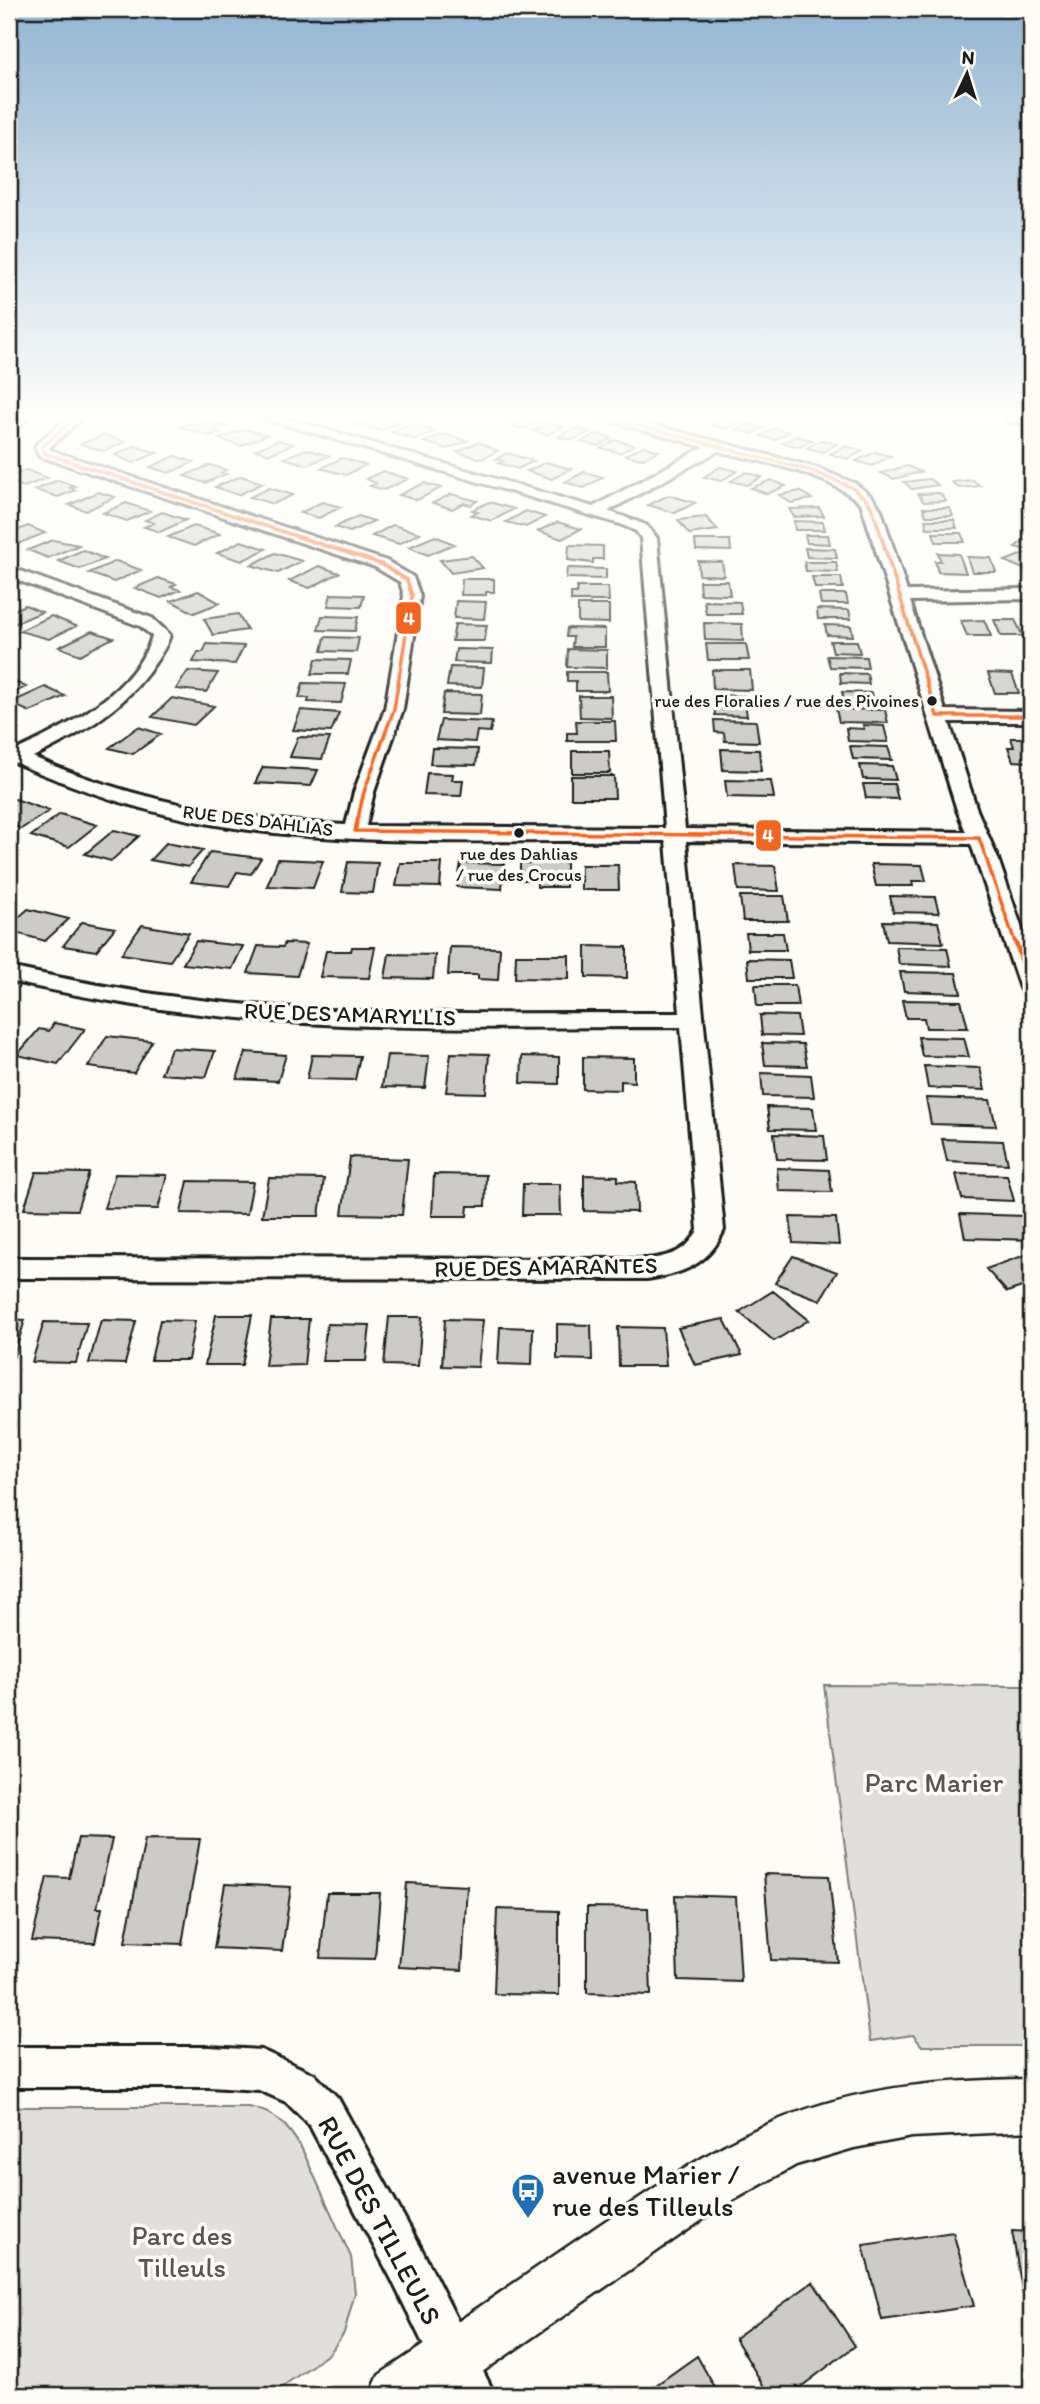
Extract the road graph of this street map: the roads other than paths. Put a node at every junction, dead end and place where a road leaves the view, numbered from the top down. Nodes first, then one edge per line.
1 (278, 530) edge
2 (643, 530) edge
3 (880, 530) edge
4 (9, 572) edge
5 (1031, 594) edge
6 (901, 596) junction
7 (937, 716) junction
8 (1031, 716) edge
9 (13, 755) edge
10 (355, 831) junction
11 (676, 835) junction
12 (979, 838) junction
13 (9, 974) edge
14 (1031, 988) edge
15 (694, 1020) junction
16 (9, 1268) edge
17 (9, 2067) edge
18 (1031, 2105) edge
19 (463, 2376) edge
20 (399, 2395) edge

1 - 10 street
2 - 11 street, RUE DES AMARANTES
3 - 6 street
4 - 9 street
5 - 6 street
6 - 7 street
7 - 8 street
7 - 12 street
9 - 10 street, RUE DES DAHLIAS
10 - 11 street, RUE DES DAHLIAS
11 - 12 street, RUE DES DAHLIAS
11 - 15 street, RUE DES AMARANTES
12 - 14 street
13 - 15 street, RUE DES AMARYLLIS
15 - 16 street, RUE DES AMARANTES
17 - 19 street, RUE DES TILLEULS
18 - 19 street
19 - 20 street

